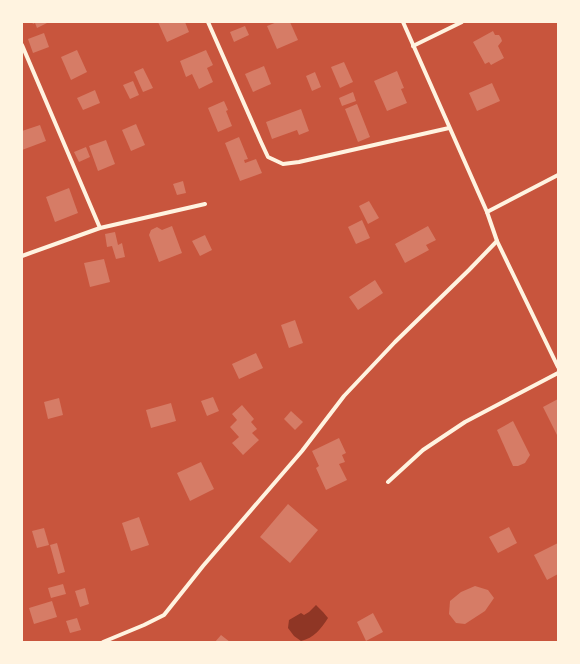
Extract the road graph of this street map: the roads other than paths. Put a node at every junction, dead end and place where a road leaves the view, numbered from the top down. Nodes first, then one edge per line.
1 (208, 22) edge
2 (403, 22) edge
3 (462, 22) edge
4 (22, 45) edge
5 (413, 46) junction
6 (449, 128) junction
7 (558, 175) edge
8 (204, 204) dead end
9 (486, 212) junction
10 (100, 228) junction
11 (497, 241) junction
12 (22, 256) edge
13 (558, 368) edge
14 (558, 373) edge
15 (388, 482) dead end
16 (103, 642) edge

1 - 6 street
2 - 5 street
3 - 5 street
4 - 10 street
5 - 6 street
6 - 9 street
7 - 9 street
8 - 10 street
9 - 11 street
10 - 12 street
11 - 13 street
11 - 16 street
14 - 15 street

